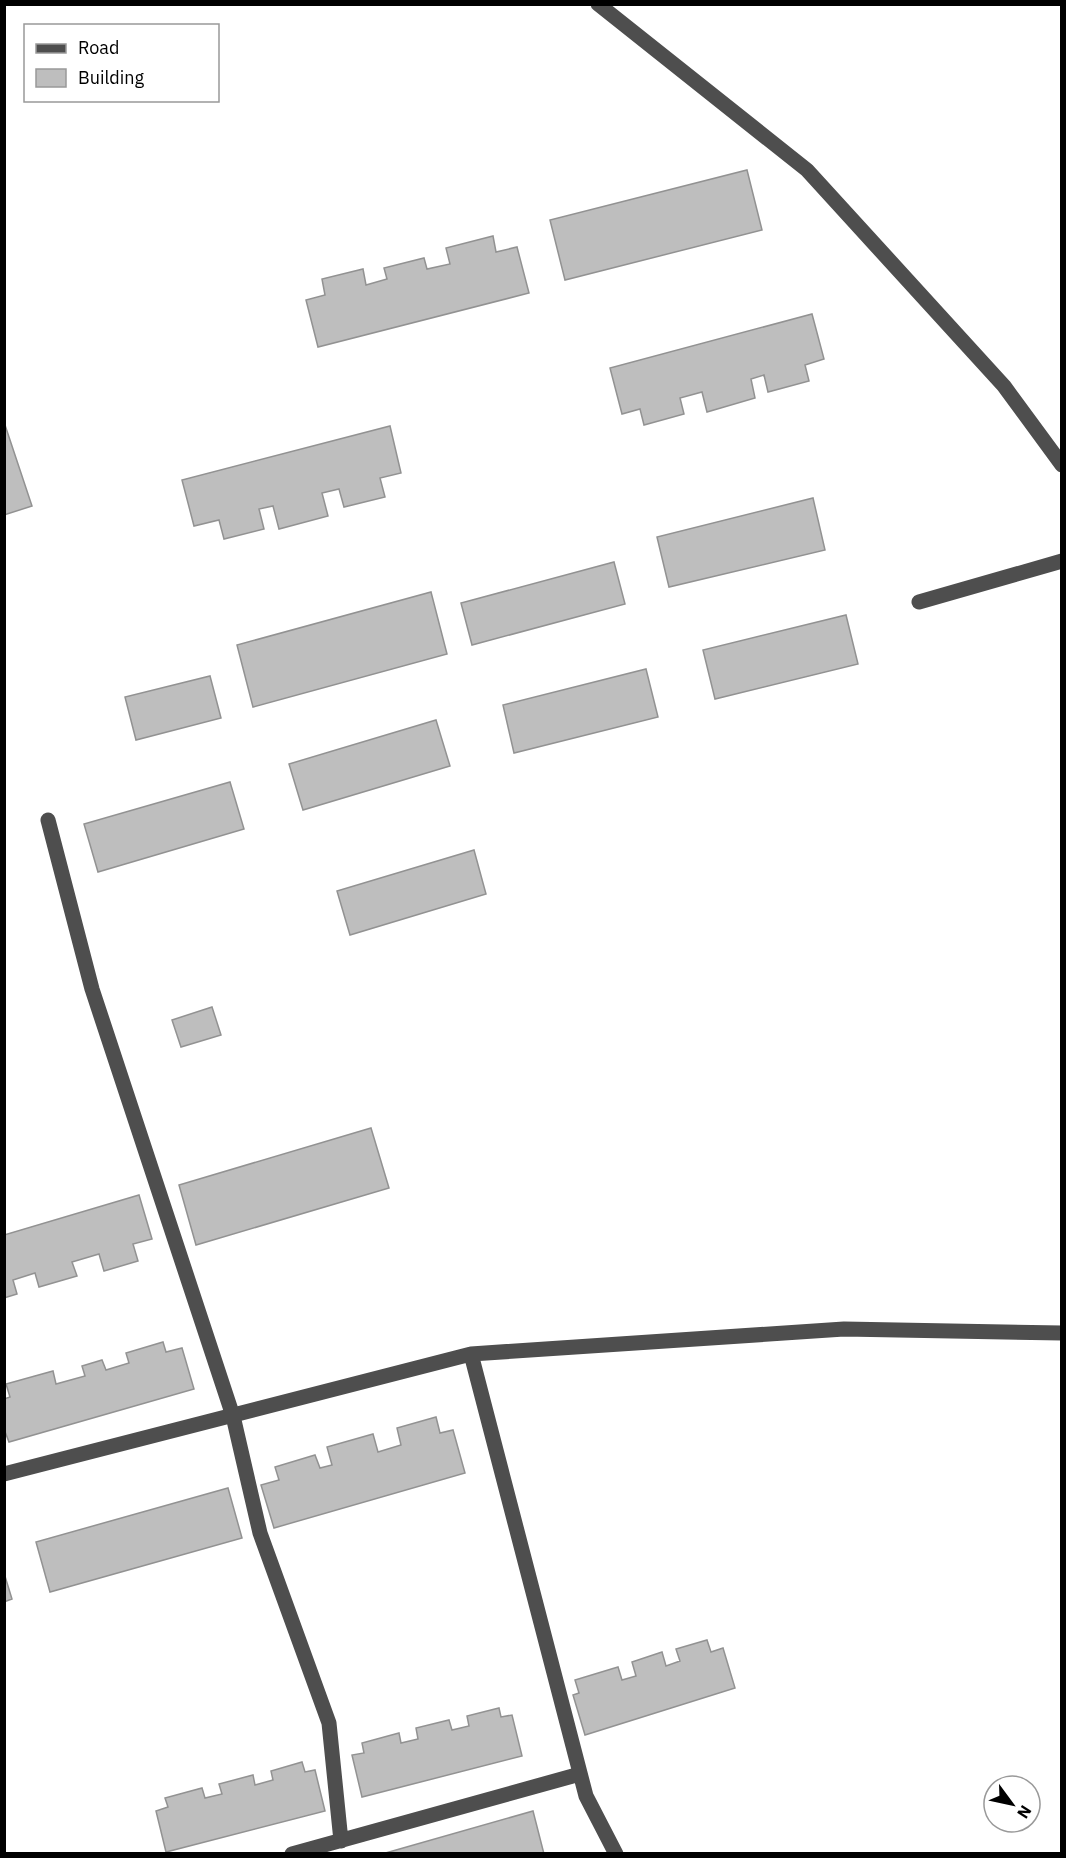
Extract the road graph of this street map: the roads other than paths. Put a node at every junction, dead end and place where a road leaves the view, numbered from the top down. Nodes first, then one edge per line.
1 (598, 4) edge
2 (1062, 465) edge
3 (1062, 561) edge
4 (919, 602) dead end
5 (48, 820) dead end
6 (1062, 1333) edge
7 (471, 1354) junction
8 (233, 1416) junction
9 (4, 1474) edge
10 (580, 1774) junction
11 (341, 1841) junction
12 (292, 1854) edge
13 (616, 1854) edge

1 - 2 lane
3 - 4 lane
5 - 8 lane
6 - 7 lane
7 - 8 lane
7 - 10 lane
8 - 9 lane
8 - 11 lane
10 - 11 lane
10 - 13 lane
11 - 12 lane

